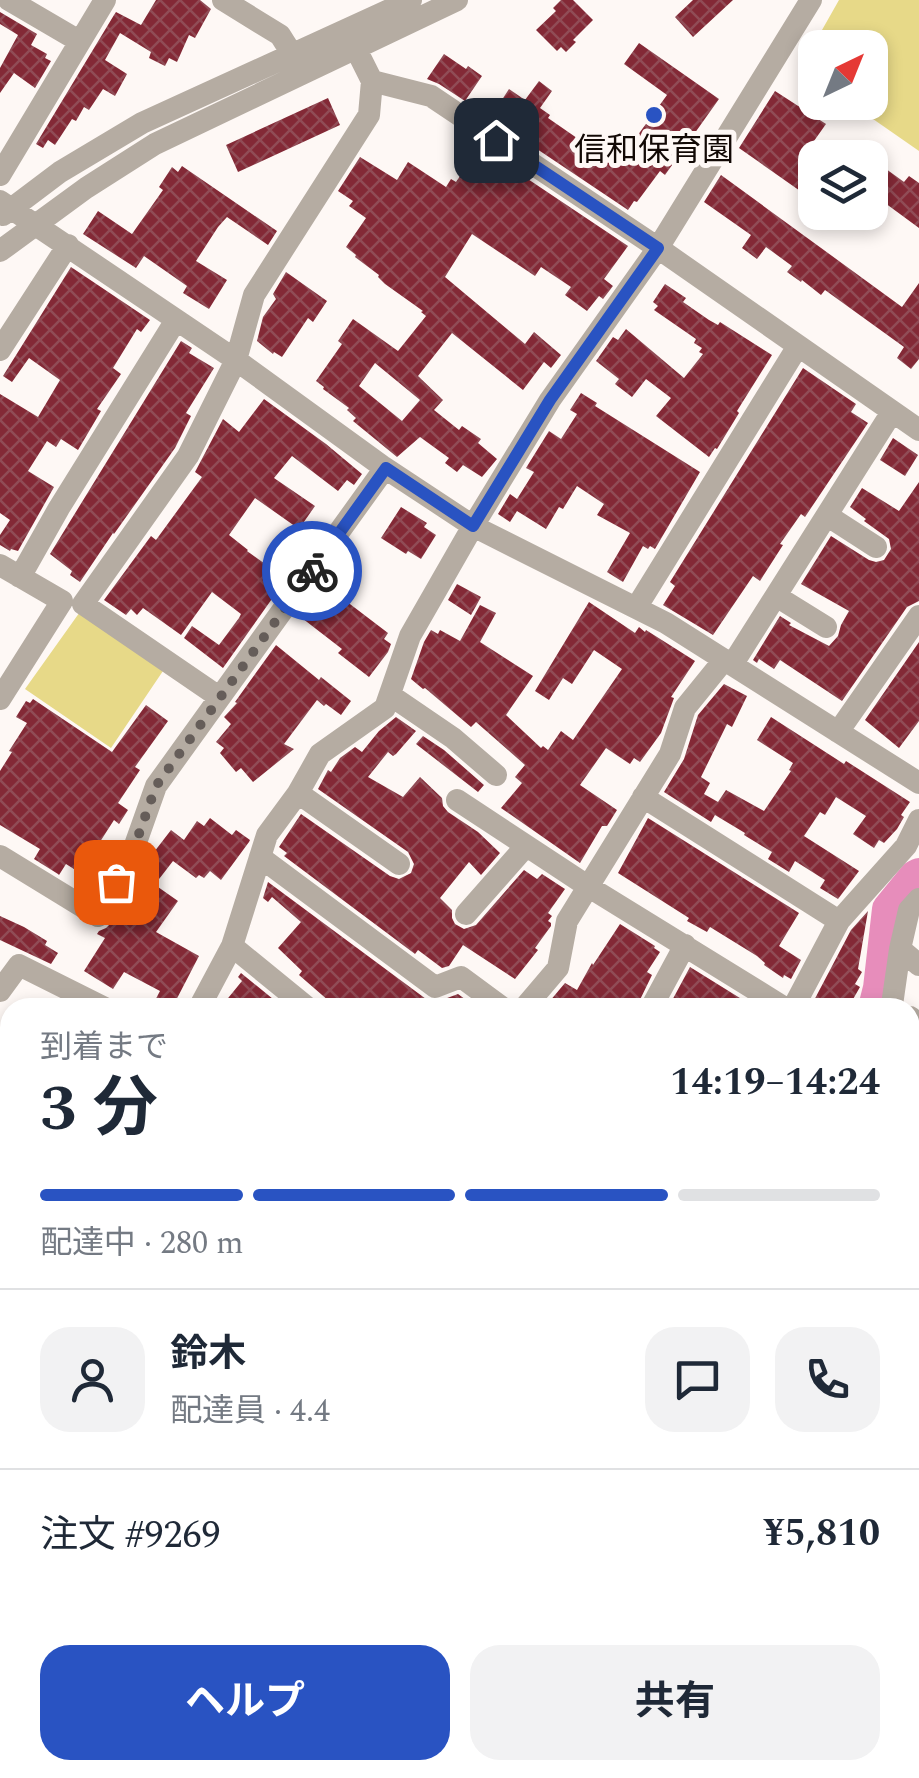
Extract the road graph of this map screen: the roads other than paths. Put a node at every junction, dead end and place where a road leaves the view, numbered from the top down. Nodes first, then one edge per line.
1 (10, 0) edge
2 (105, 0) edge
3 (223, 0) edge
4 (412, 0) edge
5 (456, 0) edge
6 (811, 0) edge
7 (79, 41) junction
8 (355, 46) junction
9 (292, 54) junction
10 (372, 81) junction
11 (0, 175) edge
12 (4, 209) edge
13 (35, 224) junction
14 (68, 245) junction
15 (658, 248) junction
16 (0, 251) edge
17 (176, 320) junction
18 (798, 346) junction
19 (0, 350) edge
20 (236, 360) junction
21 (892, 412) junction
22 (919, 430) edge
23 (386, 468) junction
24 (828, 516) junction
25 (473, 526) junction
26 (876, 547) dead end
27 (5, 569) edge
28 (776, 596) junction
29 (636, 608) junction
30 (919, 616) edge
31 (826, 628) dead end
32 (728, 662) junction
33 (390, 695) junction
34 (219, 697) junction
35 (0, 699) edge
36 (838, 732) junction
37 (496, 775) dead end
38 (919, 783) edge
39 (298, 793) junction
40 (643, 798) junction
41 (457, 800) dead end
42 (919, 820) edge
43 (526, 846) junction
44 (0, 856) edge
45 (260, 856) junction
46 (399, 864) dead end
47 (588, 887) junction
48 (919, 899) edge
49 (466, 914) dead end
50 (839, 921) junction
51 (685, 945) junction
52 (232, 946) junction
53 (900, 950) junction
54 (919, 964) edge
55 (0, 991) edge
56 (83, 998) edge
57 (203, 998) edge
58 (296, 998) edge
59 (489, 998) edge
60 (532, 998) edge
61 (657, 998) edge
62 (769, 998) edge
63 (798, 998) edge
64 (898, 998) edge

1 - 7 street
2 - 7 street
3 - 9 street
4 - 9 street
5 - 8 street
6 - 15 street
7 - 11 street
8 - 10 street
8 - 13 street
9 - 12 street
10 - 15 street
10 - 20 street
12 - 13 street
13 - 14 street
13 - 16 street
14 - 17 street
14 - 19 street
15 - 18 street
15 - 25 street
17 - 20 street
17 - 27 street
18 - 21 street
18 - 29 street
20 - 23 street
20 - 34 street
21 - 22 street
21 - 24 street
23 - 25 street
23 - 34 street
24 - 26 street
24 - 28 street
25 - 29 street
25 - 33 street
27 - 35 street
28 - 31 street
28 - 32 street
29 - 32 street
30 - 36 street
32 - 36 street
32 - 40 street
33 - 37 street
33 - 39 street
34 - 44 street
36 - 38 street
39 - 45 street
39 - 46 street
40 - 47 street
40 - 50 street
41 - 43 street
42 - 50 street
43 - 47 street
43 - 49 street
45 - 52 street
45 - 59 street
47 - 51 street
47 - 60 street
48 - 53 street
50 - 63 street
51 - 61 street
51 - 62 street
52 - 57 street
52 - 58 street
53 - 54 street
53 - 64 street
55 - 56 street

